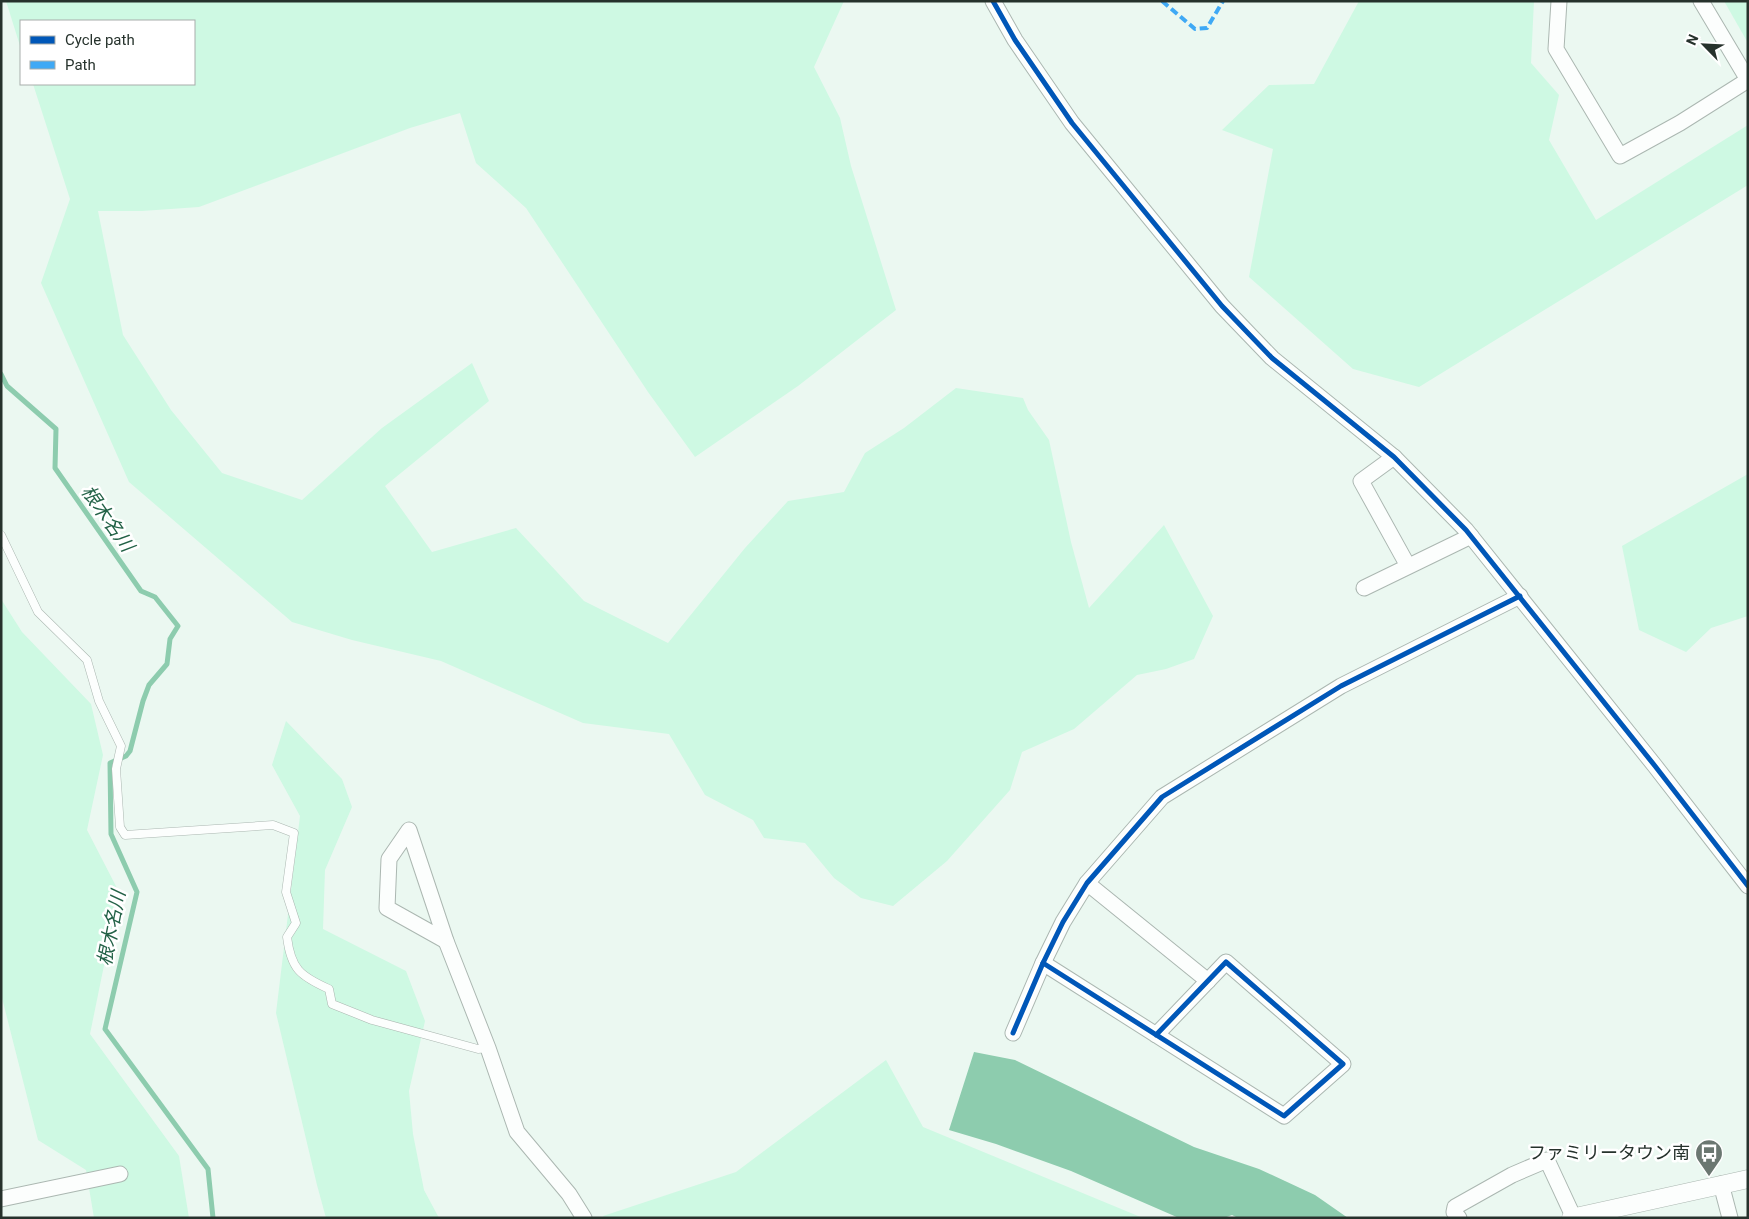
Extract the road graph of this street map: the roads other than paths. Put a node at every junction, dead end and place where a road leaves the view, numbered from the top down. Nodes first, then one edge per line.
1 (993, 1) edge
2 (1559, 1) edge
3 (1701, 1) edge
4 (1748, 80) edge
5 (1394, 457) junction
6 (1, 535) edge
7 (1471, 536) junction
8 (1408, 566) junction
9 (1364, 588) dead end
10 (1520, 596) junction
11 (1087, 882) junction
12 (1748, 886) edge
13 (446, 941) junction
14 (1043, 963) junction
15 (1208, 980) junction
16 (1014, 1033) dead end
17 (1156, 1035) junction
18 (488, 1048) junction
19 (120, 1174) dead end
20 (1748, 1179) edge
21 (1721, 1184) junction
22 (1, 1199) edge
23 (1618, 1212) edge
24 (1572, 1217) edge
25 (584, 1218) edge
26 (1458, 1218) edge
27 (1730, 1218) edge

1 - 5 street
2 - 4 street
3 - 4 street
5 - 7 street
5 - 8 street
6 - 18 lane
7 - 8 street
7 - 10 street
8 - 9 street
10 - 11 street
10 - 12 street
11 - 14 street
11 - 15 street
13 - 13 street
13 - 18 street
14 - 16 street
14 - 17 street
15 - 17 street
15 - 17 street
18 - 25 street
19 - 22 street
20 - 21 street
21 - 23 street
21 - 27 street
23 - 24 street
24 - 26 street

